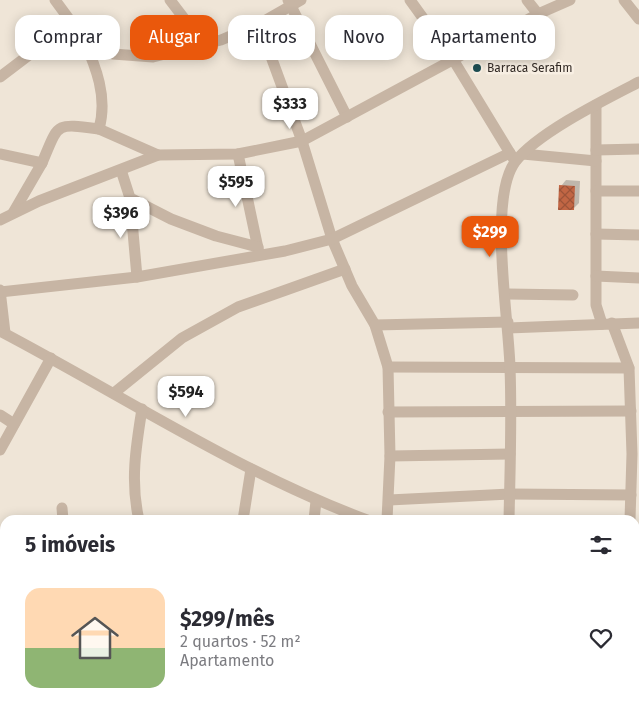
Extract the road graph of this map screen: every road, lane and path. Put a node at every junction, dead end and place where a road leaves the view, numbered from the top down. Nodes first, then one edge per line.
1 (55, 0) edge
2 (170, 0) edge
3 (410, 0) edge
4 (527, 0) edge
5 (570, 0) edge
6 (624, 0) edge
7 (294, 2) edge
8 (538, 14) junction
9 (65, 15) edge
10 (182, 15) edge
11 (273, 15) edge
12 (639, 18) edge
13 (22, 60) edge
14 (92, 60) edge
15 (272, 60) edge
16 (454, 61) junction
17 (0, 77) edge
18 (639, 82) edge
19 (596, 105) junction
20 (347, 117) junction
21 (99, 129) junction
22 (302, 142) junction
23 (639, 150) edge
24 (0, 154) edge
25 (238, 154) junction
26 (158, 155) junction
27 (596, 155) junction
28 (516, 156) junction
29 (42, 163) junction
30 (121, 170) junction
31 (596, 191) junction
32 (639, 191) edge
33 (130, 198) junction
34 (13, 213) junction
35 (0, 220) edge
36 (596, 234) junction
37 (639, 235) edge
38 (332, 239) junction
39 (259, 251) junction
40 (345, 269) junction
41 (596, 276) junction
42 (138, 277) junction
43 (639, 278) edge
44 (0, 291) edge
45 (506, 294) junction
46 (574, 295) dead end
47 (639, 323) edge
48 (375, 324) junction
49 (607, 324) junction
50 (508, 325) junction
51 (2, 332) edge
52 (52, 358) junction
53 (388, 367) junction
54 (510, 368) junction
55 (629, 368) junction
56 (114, 393) junction
57 (142, 409) junction
58 (631, 411) junction
59 (388, 412) junction
60 (510, 412) junction
61 (0, 415) edge
62 (14, 424) junction
63 (0, 450) edge
64 (510, 454) junction
65 (390, 456) junction
66 (250, 469) junction
67 (510, 494) junction
68 (631, 495) junction
69 (389, 500) junction
70 (316, 501) junction
71 (62, 508) dead end
72 (63, 515) edge
73 (138, 515) edge
74 (244, 515) edge
75 (315, 515) edge
76 (354, 515) edge
77 (388, 515) edge
78 (509, 515) edge
79 (630, 515) edge

1 - 9 street
2 - 10 street
3 - 16 street
4 - 8 street
5 - 8 street
6 - 12 street
7 - 11 street
7 - 20 street
8 - 16 street
13 - 17 street
14 - 21 street
15 - 22 street
16 - 20 street
16 - 28 street
18 - 19 street
19 - 27 street
19 - 28 street
20 - 22 street
21 - 26 street
21 - 29 street
22 - 25 street
22 - 38 street
23 - 27 street
24 - 29 street
25 - 26 street
25 - 39 street
26 - 30 street
27 - 28 street
27 - 31 street
28 - 38 street
28 - 45 street
29 - 34 street
30 - 33 street
30 - 34 street
31 - 32 street
31 - 36 street
33 - 39 street
33 - 42 street
34 - 35 street
36 - 37 street
36 - 41 street
38 - 39 street
38 - 40 street
39 - 42 street
40 - 48 street
40 - 56 street
41 - 43 street
41 - 49 street
42 - 44 street
44 - 51 street
45 - 46 street
45 - 50 street
47 - 49 street
48 - 50 street
48 - 53 street
49 - 50 street
49 - 55 street
50 - 54 street
51 - 52 street
52 - 56 street
52 - 62 street
53 - 54 street
53 - 59 street
54 - 55 street
54 - 60 street
55 - 58 street
56 - 57 street
57 - 66 street
57 - 73 street
58 - 60 street
58 - 68 street
59 - 60 street
59 - 65 street
60 - 64 street
61 - 62 street
62 - 63 street
64 - 65 street
64 - 67 street
65 - 69 street
66 - 70 street
66 - 74 street
67 - 68 street
67 - 69 street
67 - 78 street
68 - 79 street
69 - 77 street
70 - 75 street
70 - 76 street
71 - 72 street

